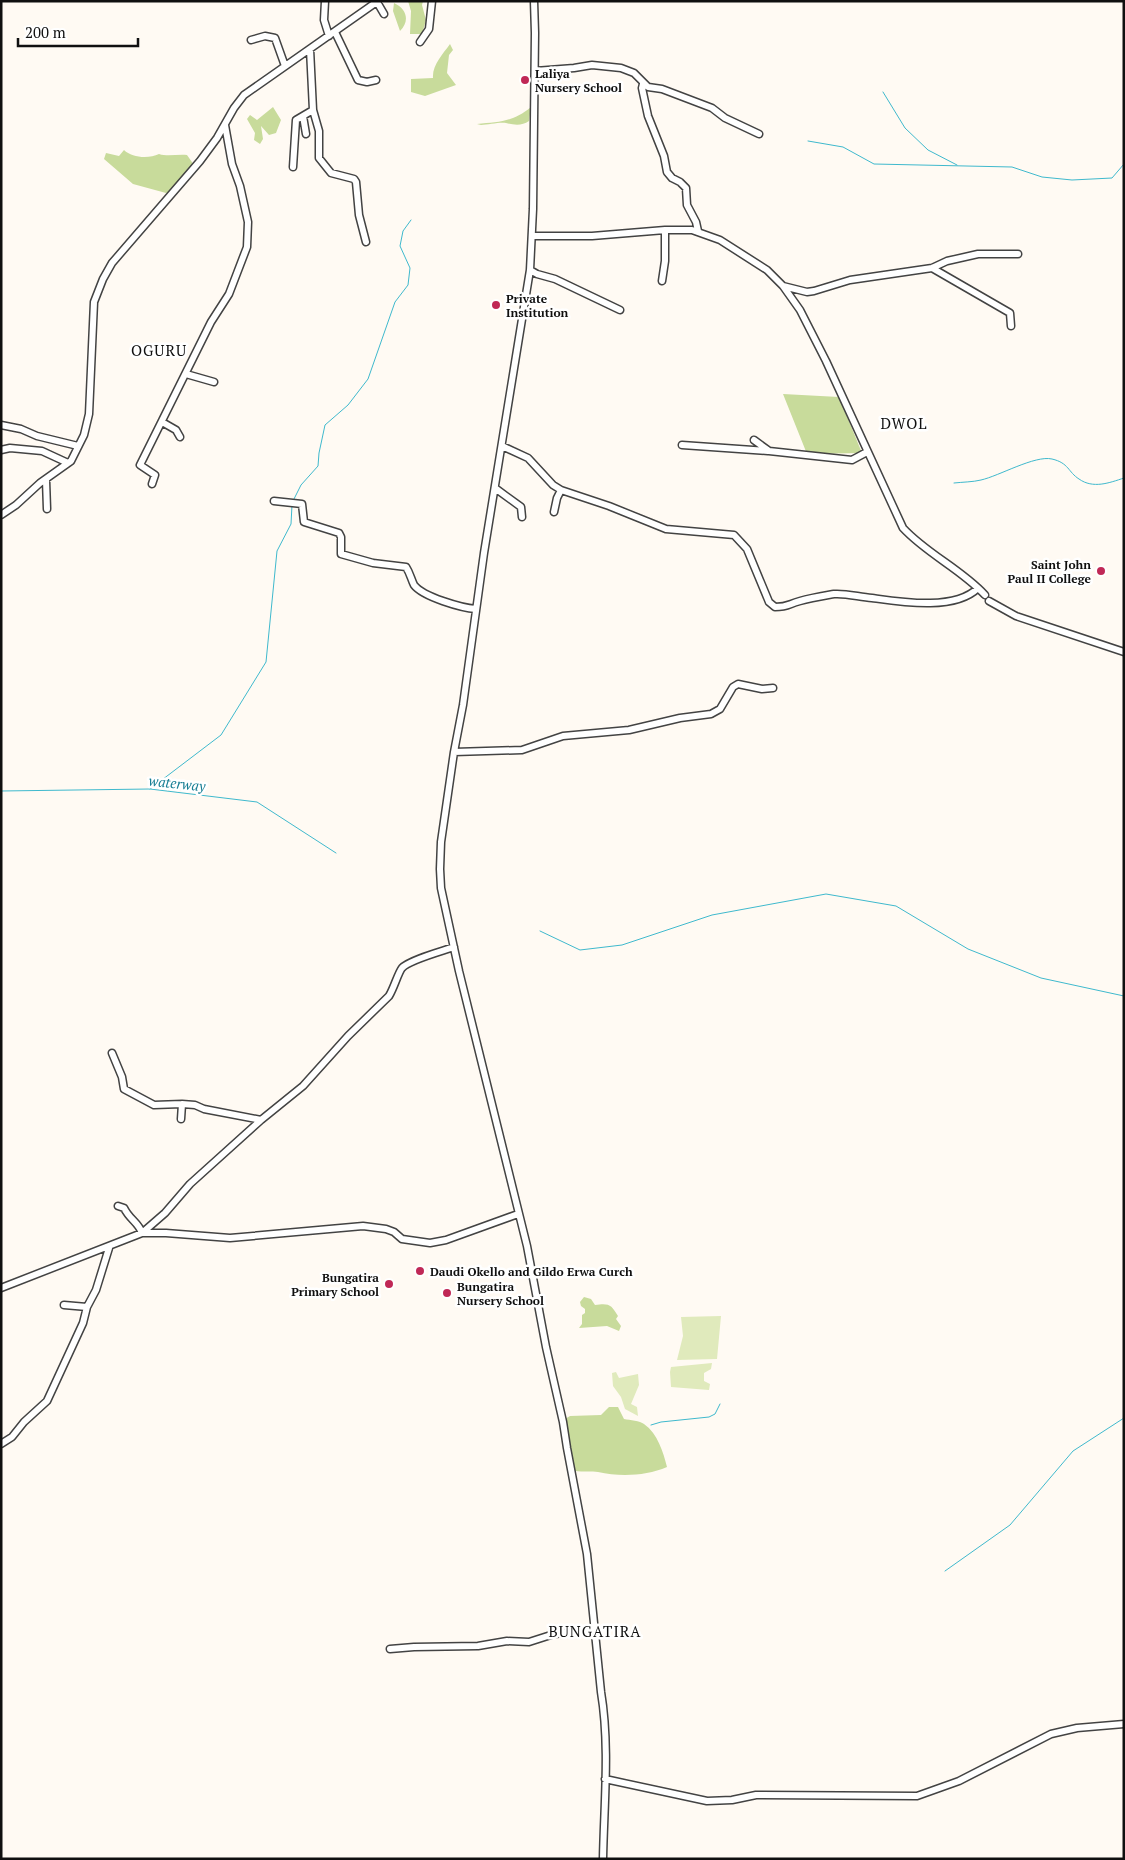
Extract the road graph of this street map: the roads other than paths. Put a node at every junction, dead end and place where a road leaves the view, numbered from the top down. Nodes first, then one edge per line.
1 (325, 1) edge
2 (432, 1) edge
3 (534, 1) edge
4 (378, 2) edge
5 (384, 14) dead end
6 (332, 34) junction
7 (250, 40) dead end
8 (420, 42) dead end
9 (310, 49) junction
10 (285, 66) junction
11 (535, 71) junction
12 (376, 80) dead end
13 (643, 84) junction
14 (313, 110) junction
15 (303, 116) junction
16 (225, 125) junction
17 (306, 134) dead end
18 (760, 134) dead end
19 (293, 167) dead end
20 (665, 230) junction
21 (698, 231) junction
22 (532, 236) junction
23 (366, 242) dead end
24 (1018, 254) dead end
25 (932, 268) junction
26 (530, 270) junction
27 (662, 281) dead end
28 (783, 286) junction
29 (620, 310) dead end
30 (1011, 326) dead end
31 (186, 374) junction
32 (214, 382) dead end
33 (162, 422) junction
34 (1, 425) edge
35 (180, 437) dead end
36 (754, 440) dead end
37 (682, 445) dead end
38 (78, 446) junction
39 (502, 446) junction
40 (1, 450) edge
41 (769, 451) junction
42 (867, 452) junction
43 (68, 462) junction
44 (46, 480) junction
45 (152, 484) dead end
46 (495, 488) junction
47 (561, 490) junction
48 (274, 501) dead end
49 (47, 509) dead end
50 (554, 512) dead end
51 (1, 515) edge
52 (522, 517) dead end
53 (978, 588) junction
54 (476, 609) junction
55 (1124, 652) edge
56 (772, 688) dead end
57 (454, 752) junction
58 (454, 947) junction
59 (112, 1053) dead end
60 (182, 1104) junction
61 (181, 1119) dead end
62 (261, 1120) junction
63 (118, 1206) dead end
64 (518, 1214) junction
65 (142, 1233) junction
66 (109, 1248) junction
67 (1, 1288) edge
68 (64, 1305) dead end
69 (87, 1307) junction
70 (1, 1444) edge
71 (594, 1630) junction
72 (390, 1649) dead end
73 (1124, 1724) edge
74 (605, 1779) junction
75 (603, 1859) edge

1 - 6 street
2 - 8 street
3 - 11 street
4 - 5 street
4 - 6 street
6 - 9 street
6 - 12 street
7 - 10 street
9 - 10 street
9 - 14 street
10 - 16 street
11 - 13 street
11 - 22 street
13 - 18 street
13 - 21 street
14 - 15 street
14 - 23 street
15 - 17 street
15 - 19 street
16 - 31 street
16 - 38 street
20 - 21 street
20 - 22 street
20 - 27 street
21 - 28 street
22 - 26 street
24 - 25 street
25 - 28 street
25 - 30 street
26 - 29 street
26 - 39 street
28 - 42 street
31 - 32 street
31 - 33 street
33 - 35 street
33 - 45 street
34 - 38 street
36 - 41 street
37 - 41 street
38 - 43 street
39 - 46 street
39 - 47 street
40 - 43 street
41 - 42 street
42 - 53 street
43 - 44 street
44 - 49 street
44 - 51 street
46 - 52 street
46 - 54 street
47 - 50 street
47 - 53 street
48 - 54 street
53 - 55 street
54 - 57 street
56 - 57 street
57 - 58 street
58 - 62 street
58 - 64 street
59 - 60 street
60 - 61 street
60 - 62 street
62 - 65 street
63 - 65 street
64 - 65 street
64 - 71 street
65 - 66 street
66 - 67 street
66 - 69 street
68 - 69 street
69 - 70 street
71 - 72 street
71 - 74 street
73 - 74 street
74 - 75 street

